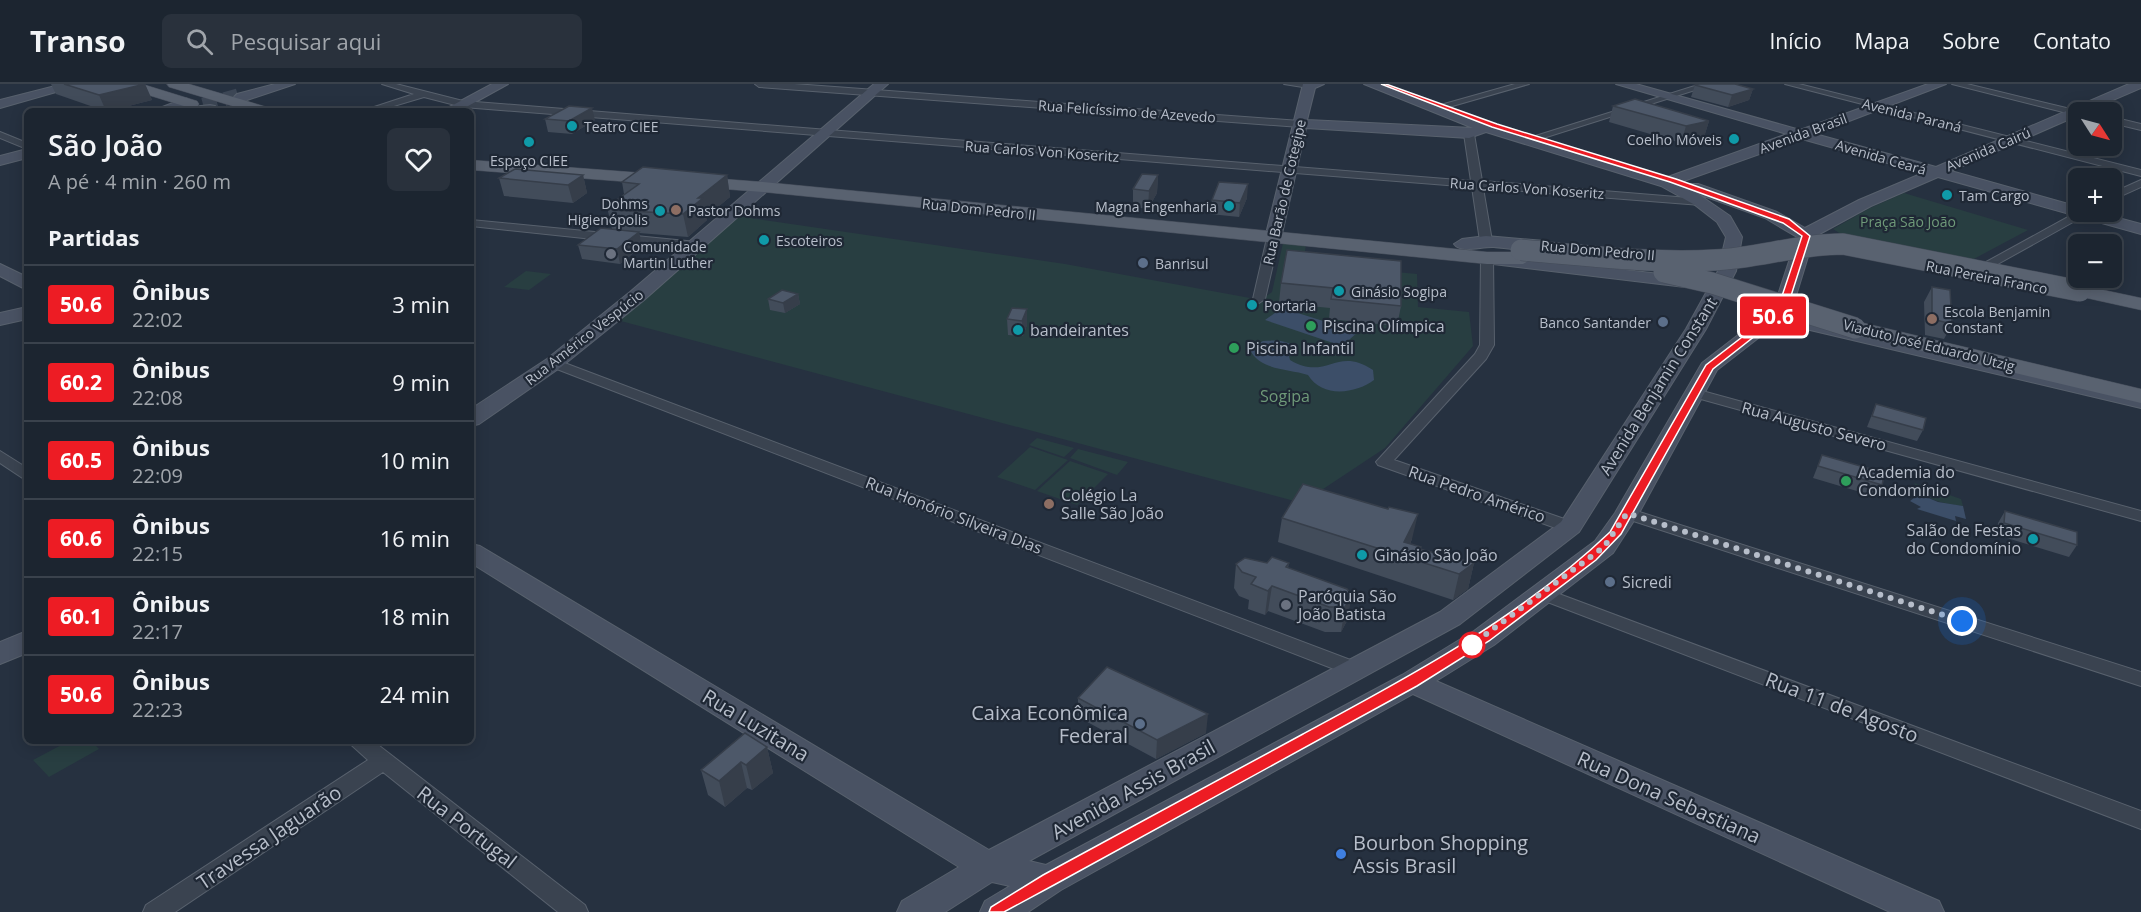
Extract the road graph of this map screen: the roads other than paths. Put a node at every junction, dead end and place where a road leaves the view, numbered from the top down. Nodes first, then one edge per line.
1 (78, 84) edge
2 (128, 84) edge
3 (174, 84) edge
4 (264, 84) edge
5 (271, 84) edge
6 (281, 84) edge
7 (289, 84) edge
8 (386, 84) edge
9 (502, 84) edge
10 (759, 84) edge
11 (1288, 84) edge
12 (1370, 84) edge
13 (1384, 84) edge
14 (1525, 84) edge
15 (1622, 84) edge
16 (1710, 84) edge
17 (1789, 84) edge
18 (1940, 84) edge
19 (1956, 84) edge
20 (1313, 85) edge
21 (2133, 86) edge
22 (877, 88) edge
23 (424, 94) junction
24 (239, 96) junction
25 (1667, 97) junction
26 (2099, 102) edge
27 (0, 104) edge
28 (463, 104) junction
29 (212, 105) edge
30 (1442, 106) junction
31 (1877, 106) junction
32 (179, 108) edge
33 (189, 108) edge
34 (260, 108) edge
35 (377, 108) edge
36 (455, 108) edge
37 (2068, 110) edge
38 (2068, 116) edge
39 (2122, 122) edge
40 (1300, 123) junction
41 (1490, 127) junction
42 (2141, 127) edge
43 (824, 134) junction
44 (1469, 134) junction
45 (1800, 134) junction
46 (0, 135) edge
47 (1534, 138) junction
48 (2010, 140) junction
49 (24, 148) edge
50 (24, 151) edge
51 (474, 155) edge
52 (2, 159) edge
53 (474, 165) edge
54 (1289, 170) junction
55 (1935, 172) junction
56 (2141, 172) edge
57 (1669, 182) junction
58 (2141, 183) edge
59 (767, 184) junction
60 (1477, 184) junction
61 (2122, 192) edge
62 (1701, 202) junction
63 (2068, 208) edge
64 (2068, 221) edge
65 (2118, 222) edge
66 (474, 224) edge
67 (2141, 229) edge
68 (1812, 231) junction
69 (1274, 232) junction
70 (1839, 237) junction
71 (1462, 244) junction
72 (697, 246) junction
73 (1732, 247) junction
74 (1487, 250) junction
75 (1522, 254) junction
76 (1686, 256) junction
77 (1983, 267) junction
78 (0, 269) edge
79 (1686, 282) junction
80 (24, 283) edge
81 (1716, 293) junction
82 (1259, 299) dead end
83 (2141, 304) edge
84 (1779, 309) junction
85 (24, 314) edge
86 (0, 319) edge
87 (554, 363) junction
88 (1695, 393) junction
89 (2137, 395) edge
90 (474, 417) edge
91 (0, 456) edge
92 (24, 475) edge
93 (1627, 513) junction
94 (2141, 516) edge
95 (1570, 526) junction
96 (474, 554) edge
97 (1543, 594) junction
98 (24, 642) edge
99 (0, 654) edge
100 (1354, 669) junction
101 (2141, 679) edge
102 (1412, 682) junction
103 (362, 744) edge
104 (383, 761) junction
105 (2141, 820) edge
106 (988, 867) junction
107 (1048, 880) junction
108 (155, 912) edge
109 (576, 912) edge
110 (915, 912) edge
111 (998, 912) edge
112 (1926, 912) edge

1 - 27 main road
2 - 32 main road
3 - 29 main road
4 - 29 main road
5 - 24 main road
6 - 24 main road
7 - 24 main road
8 - 23 street, Rua Carlos Von Koseritz
9 - 28 main road
10 - 22 street, Rua Felicíssimo de Azevedo
11 - 20 street
12 - 41 main road
13 - 30 main road
14 - 30 street
15 - 25 main road, Avenida Ceará
16 - 25 street
17 - 31 street, Avenida Paraná
18 - 31 main road, Avenida Brasil
19 - 37 street
20 - 40 main road, Rua Barão de Cotegipe
21 - 26 main road, Avenida Cairú
22 - 40 street, Rua Felicíssimo de Azevedo
22 - 43 main road, Rua Américo Vespúcio
23 - 28 street, Rua Carlos Von Koseritz
23 - 35 street
24 - 29 main road
24 - 34 main road
25 - 45 main road, Avenida Ceará
25 - 47 street
28 - 36 main road
28 - 43 street, Rua Carlos Von Koseritz
29 - 33 main road
30 - 41 main road
31 - 45 main road, Avenida Brasil
31 - 48 street, Avenida Paraná
38 - 48 main road, Avenida Cairú
39 - 42 street
40 - 44 main road, Rua Felicíssimo de Azevedo
40 - 54 main road, Rua Barão de Cotegipe
41 - 44 main road, Rua Felicíssimo de Azevedo
41 - 47 main road
41 - 57 main road
43 - 54 street, Rua Carlos Von Koseritz
43 - 59 main road, Rua Américo Vespúcio
44 - 60 street
45 - 55 main road, Avenida Ceará
45 - 57 main road, Avenida Brasil
46 - 49 street
47 - 57 main road
48 - 55 main road, Avenida Cairú
48 - 56 street, Avenida Paraná
50 - 52 main road
51 - 59 main road, Rua Dom Pedro II
53 - 59 main road, Rua Dom Pedro II
54 - 60 street, Rua Carlos Von Koseritz
54 - 69 main road, Rua Barão de Cotegipe
55 - 63 main road, Avenida Ceará
55 - 68 main road, Avenida Cairú
57 - 62 main road
57 - 68 main road
58 - 61 street
59 - 69 main road, Rua Dom Pedro II
59 - 72 main road, Rua Américo Vespúcio
60 - 62 street, Rua Carlos Von Koseritz
60 - 74 street
62 - 73 main road
64 - 77 street
65 - 67 main road, Avenida Ceará
66 - 72 street
68 - 70 main road, Rua Pereira Franco
68 - 84 main road
69 - 71 main road, Rua Dom Pedro II
69 - 74 main road, Rua Dom Pedro II
69 - 82 street, Rua Barão de Cotegipe
70 - 77 main road, Rua Pereira Franco
70 - 83 street, Rua Pereira Franco
71 - 74 main road, Rua Dom Pedro II
71 - 75 main road, Rua Dom Pedro II
72 - 87 main road, Rua Américo Vespúcio
73 - 76 main road, Rua Dom Pedro II
73 - 81 main road, Avenida Benjamin Constant
74 - 75 main road, Rua Dom Pedro II
74 - 76 main road, Rua Dom Pedro II
74 - 79 main road, Rua Dom Pedro II
74 - 95 street, Rua Pedro Américo
75 - 83 main road, bridge
75 - 89 main road, Viaduto José Eduardo Utzig, bridge
76 - 79 main road
77 - 83 main road, Rua Pereira Franco
78 - 80 main road
79 - 81 main road, Rua Dom Pedro II
81 - 95 main road, Avenida Benjamin Constant
84 - 88 main road, Avenida Benjamin Constant
84 - 89 main road
85 - 86 main road
87 - 90 main road, Rua Américo Vespúcio
87 - 100 street, Rua Honório Silveira Dias
88 - 93 main road, Avenida Benjamin Constant
88 - 94 street, Rua Augusto Severo
91 - 92 street
93 - 97 main road, Avenida Benjamin Constant
93 - 101 street
95 - 100 main road, Avenida Benjamin Constant
96 - 106 main road, Rua Luzitana
97 - 102 main road, Avenida Benjamin Constant
97 - 105 street, Rua 11 de Agosto
98 - 99 main road
100 - 106 main road, Avenida Assis Brasil
102 - 107 main road
102 - 112 main road, Rua Dona Sebastiana
103 - 104 street, Rua Portugal
104 - 108 street, Travessa Jaguarão
104 - 109 street, Rua Portugal
106 - 107 main road, Rua Luzitana
106 - 110 main road, Avenida Assis Brasil
107 - 111 main road

